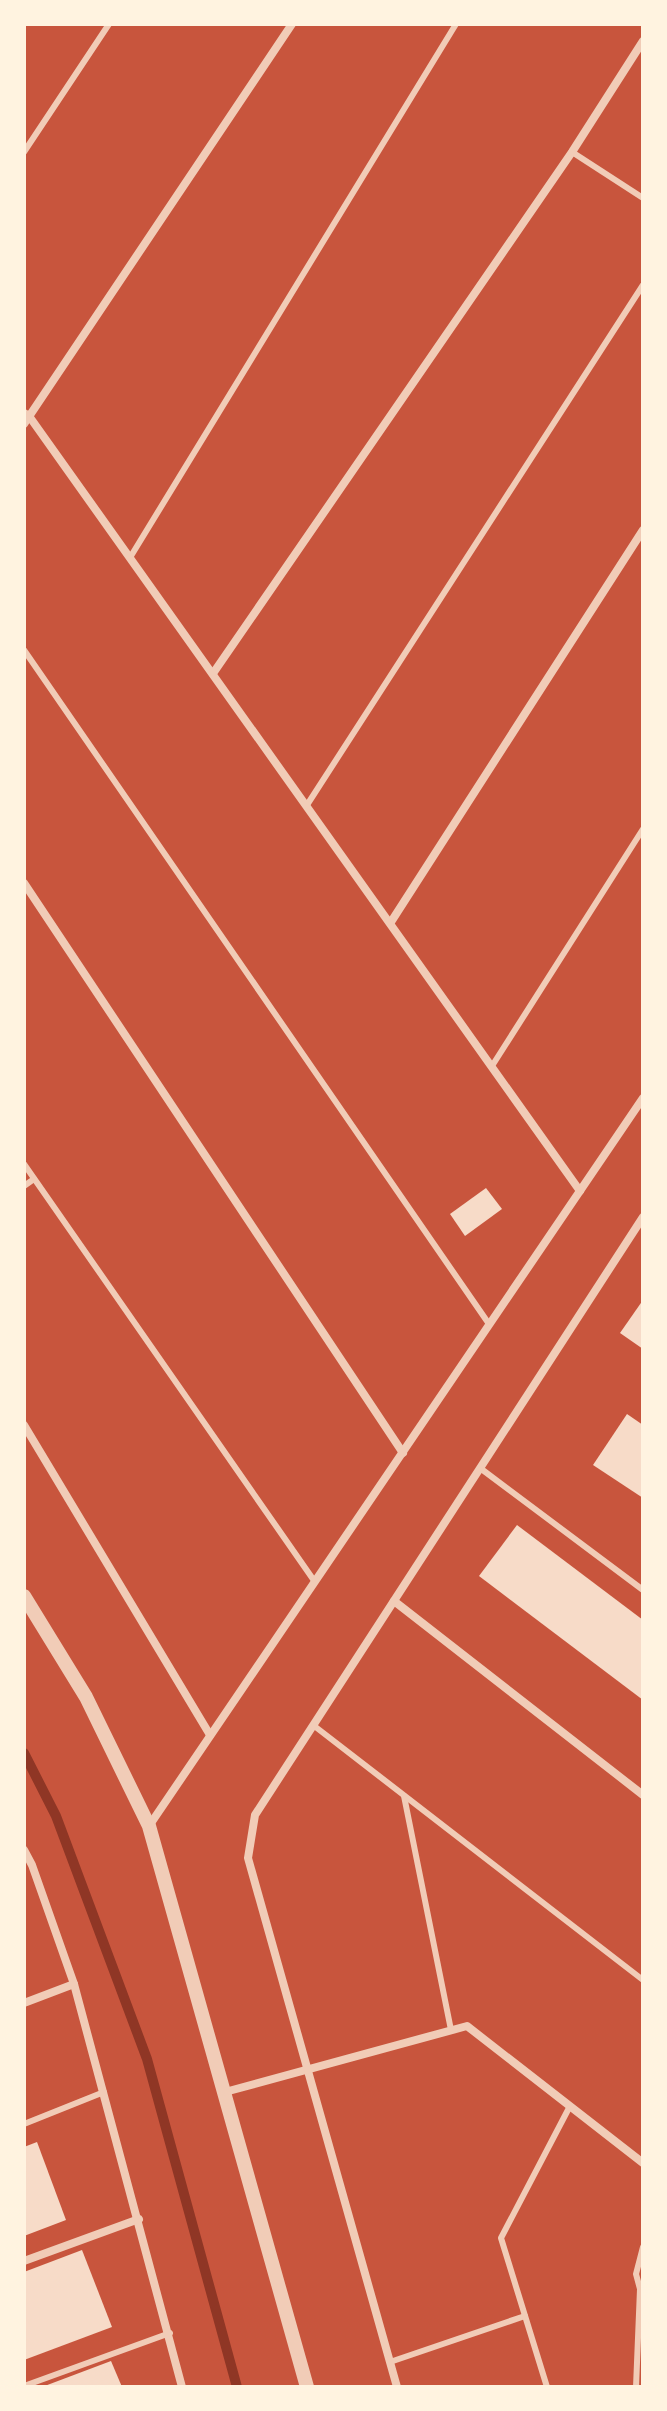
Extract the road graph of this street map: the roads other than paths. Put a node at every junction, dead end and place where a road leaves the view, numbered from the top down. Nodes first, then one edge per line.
1 (109, 24) edge
2 (292, 24) edge
3 (456, 24) edge
4 (643, 41) edge
5 (24, 152) edge
6 (572, 152) junction
7 (643, 198) edge
8 (642, 289) edge
9 (26, 417) edge
10 (643, 530) edge
11 (131, 556) junction
12 (24, 650) edge
13 (214, 672) junction
14 (307, 805) junction
15 (643, 829) edge
16 (24, 883) edge
17 (391, 922) junction
18 (492, 1066) junction
19 (643, 1098) edge
20 (24, 1164) edge
21 (34, 1179) junction
22 (24, 1186) edge
23 (580, 1191) junction
24 (643, 1217) edge
25 (489, 1324) junction
26 (24, 1425) edge
27 (403, 1453) junction
28 (480, 1468) junction
29 (315, 1582) junction
30 (643, 1590) edge
31 (24, 1596) edge
32 (394, 1601) junction
33 (313, 1725) junction
34 (210, 1735) junction
35 (643, 1795) edge
36 (404, 1796) junction
37 (149, 1826) junction
38 (24, 1850) edge
39 (28, 1867) edge
40 (643, 1980) edge
41 (74, 1984) junction
42 (24, 2003) edge
43 (451, 2030) junction
44 (309, 2068) junction
45 (104, 2092) junction
46 (225, 2092) junction
47 (570, 2106) junction
48 (24, 2124) edge
49 (643, 2163) edge
50 (139, 2219) junction
51 (643, 2247) edge
52 (24, 2261) edge
53 (641, 2290) edge
54 (525, 2316) junction
55 (170, 2333) junction
56 (390, 2362) junction
57 (24, 2386) edge
58 (182, 2387) edge
59 (307, 2387) edge
60 (397, 2387) edge
61 (547, 2387) edge
62 (636, 2387) edge

1 - 5 lane
2 - 9 street
3 - 11 lane
4 - 6 street
6 - 7 lane
6 - 13 street
8 - 14 lane
9 - 11 street
10 - 17 street
11 - 13 street
12 - 25 lane
13 - 14 street
14 - 17 street
15 - 18 lane
16 - 27 street
17 - 18 street
18 - 23 street
19 - 23 street
20 - 21 lane
21 - 22 lane
21 - 29 lane
23 - 25 street
24 - 28 street
25 - 27 street
26 - 34 street
27 - 29 street
28 - 30 lane
28 - 32 street
29 - 34 street
31 - 37 street
32 - 33 street
32 - 35 street
33 - 36 lane
33 - 44 street
34 - 37 street
36 - 40 lane
36 - 43 lane
37 - 46 street
38 - 39 street
39 - 41 street
41 - 42 street
41 - 45 street
43 - 44 street
43 - 47 street
44 - 46 street
44 - 56 street
45 - 48 lane
45 - 50 street
46 - 59 street
47 - 49 street
47 - 54 lane
50 - 52 street
50 - 55 street
51 - 53 lane
53 - 62 lane
54 - 56 lane
54 - 61 lane
55 - 57 lane
55 - 58 street
56 - 60 street

